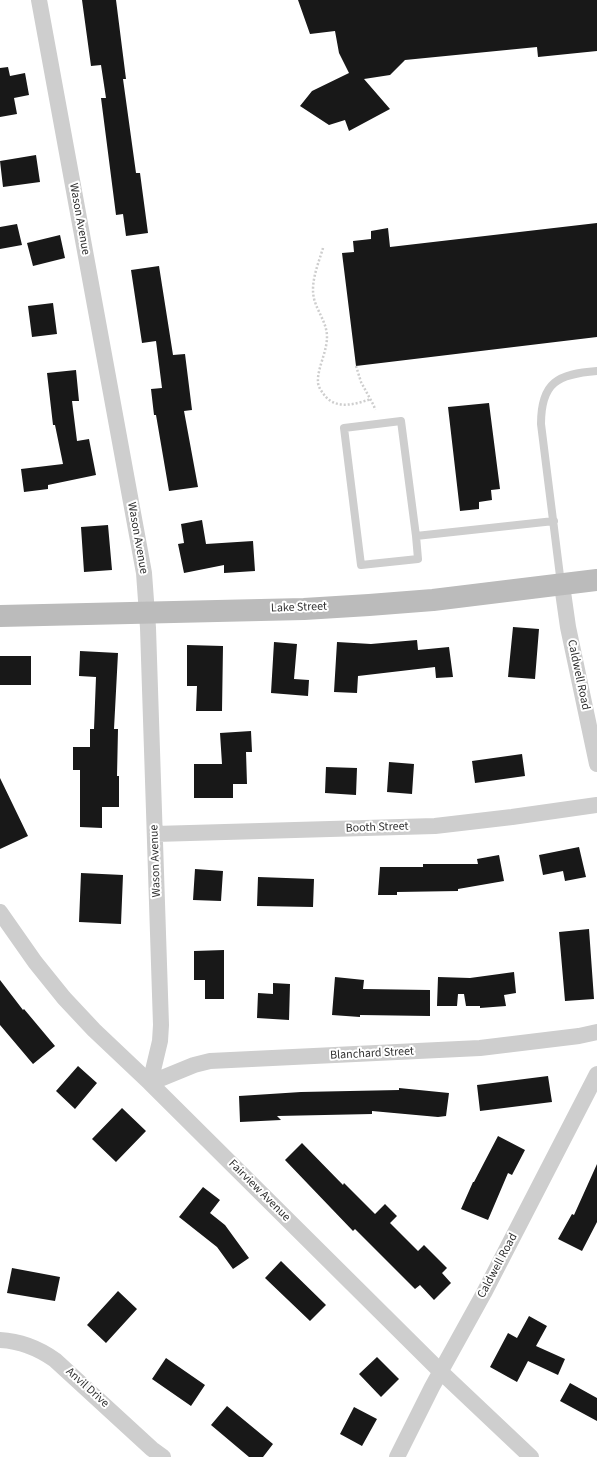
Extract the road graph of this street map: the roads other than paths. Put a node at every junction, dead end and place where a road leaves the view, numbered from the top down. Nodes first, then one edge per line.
1 (39, 0) edge
2 (597, 371) edge
3 (554, 521) junction
4 (416, 536) junction
5 (597, 580) edge
6 (562, 585) junction
7 (148, 612) junction
8 (0, 616) edge
9 (597, 764) edge
10 (597, 805) edge
11 (155, 834) junction
12 (0, 912) edge
13 (597, 1032) edge
14 (597, 1074) edge
15 (150, 1083) junction
16 (0, 1340) edge
17 (440, 1371) junction
18 (154, 1454) edge
19 (396, 1457) edge
20 (531, 1457) edge

1 - 7 street, Wason Avenue
2 - 3 lane
3 - 4 lane
3 - 6 lane
4 - 4 lane
5 - 6 street, Lake Street
6 - 7 street, Lake Street
6 - 9 street, Caldwell Road
7 - 8 street, Lake Street
7 - 11 street, Wason Avenue
10 - 11 street, Booth Street
11 - 15 street, Wason Avenue
12 - 15 street, Fairview Avenue
13 - 15 street, Blanchard Street
14 - 17 street, Caldwell Road
15 - 17 street, Fairview Avenue
16 - 18 street, Anvil Drive
17 - 19 street, Caldwell Road
17 - 20 street, Fairview Avenue

